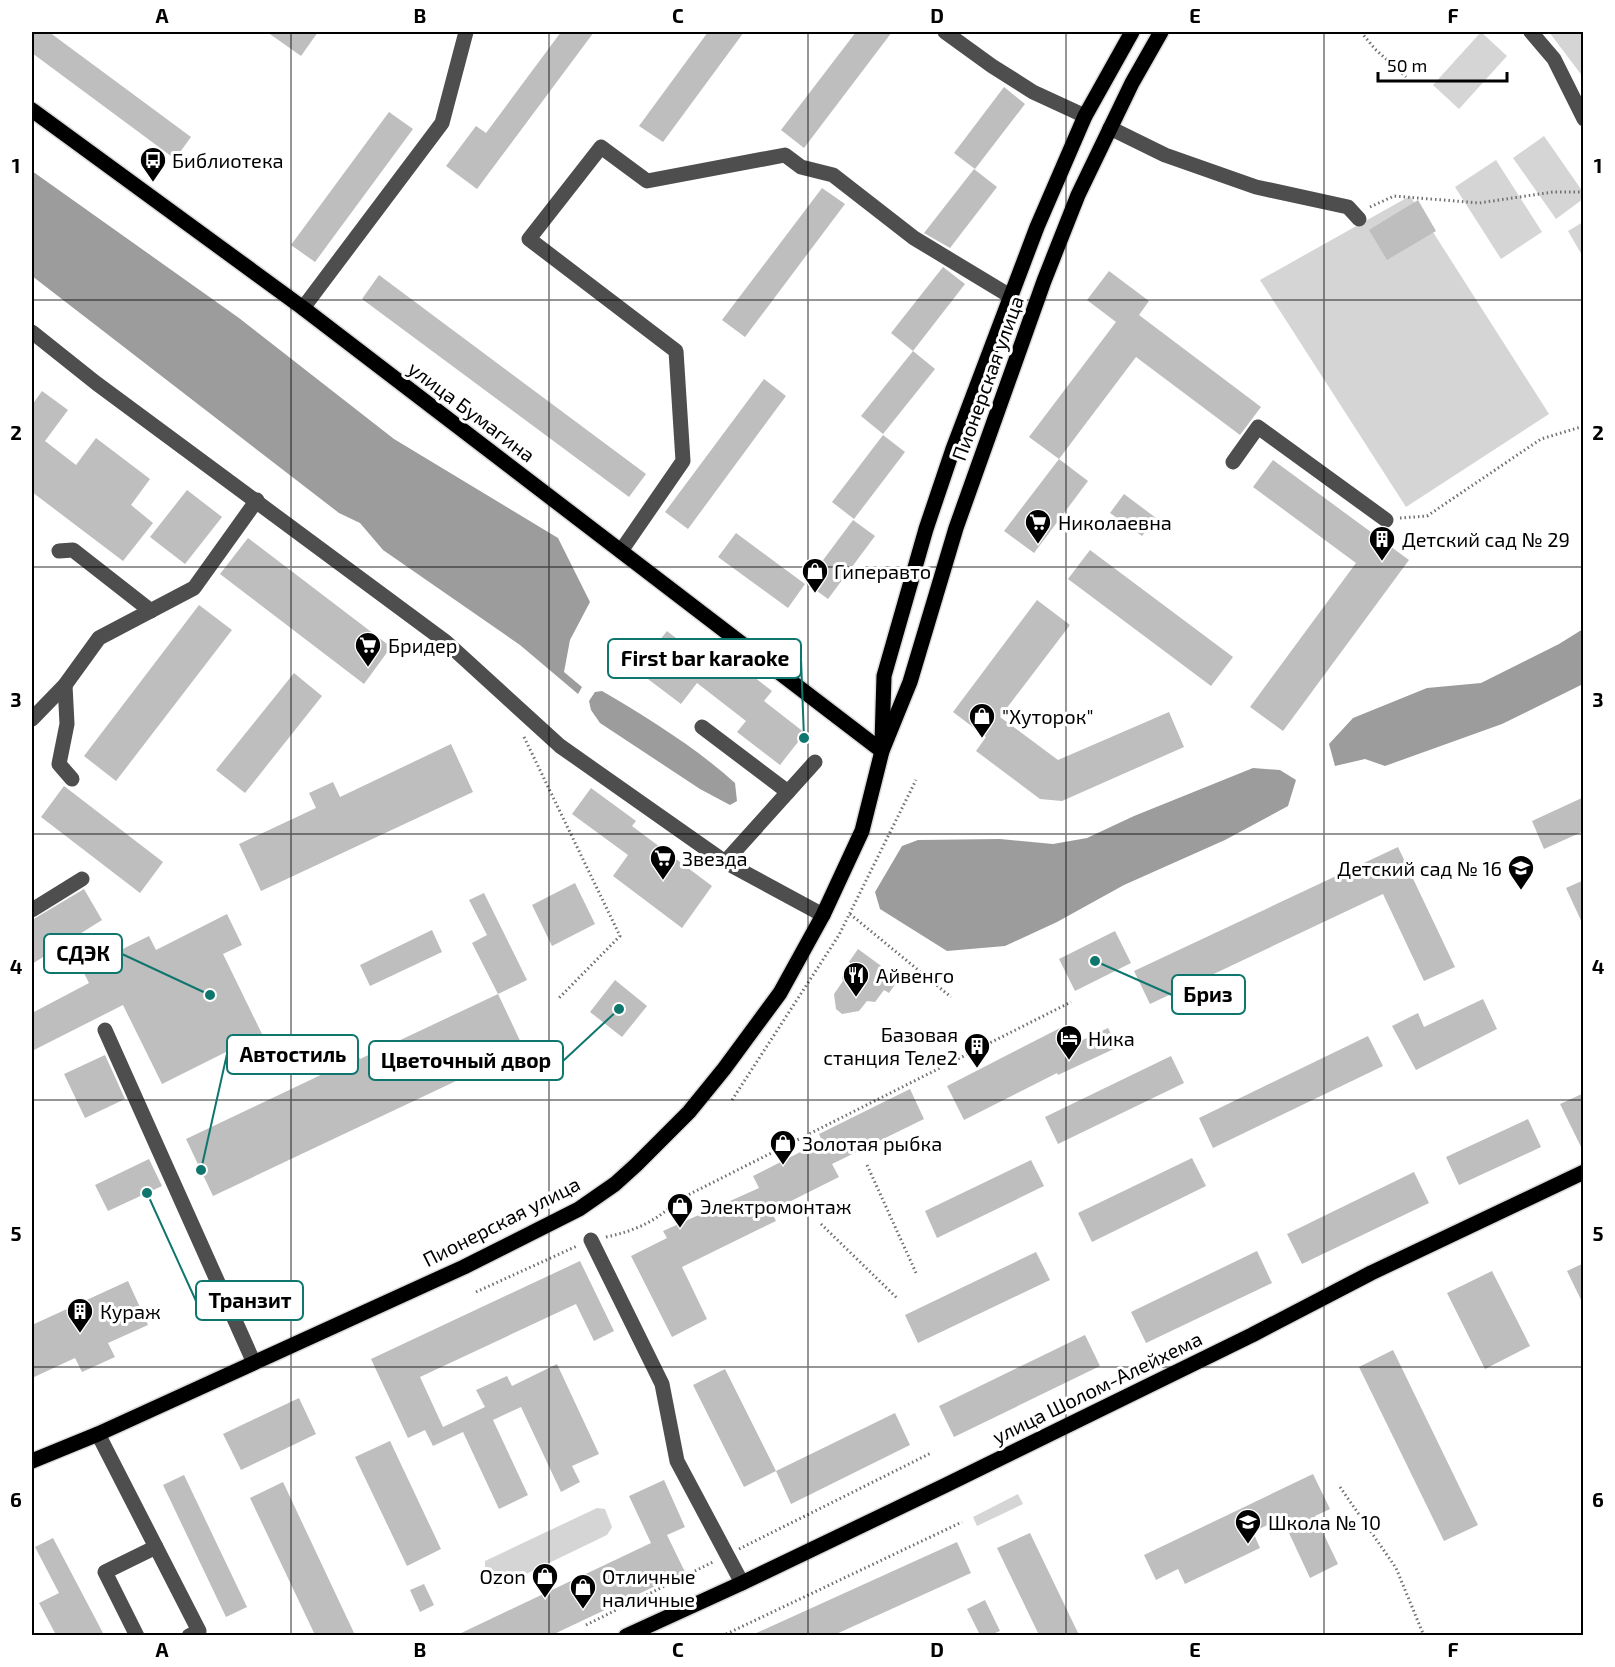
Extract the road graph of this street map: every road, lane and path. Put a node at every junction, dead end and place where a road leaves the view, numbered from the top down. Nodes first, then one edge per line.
1 (466, 32) edge
2 (945, 32) edge
3 (1132, 32) edge
4 (1161, 32) edge
5 (1361, 32) edge
6 (1532, 32) edge
7 (1406, 77) dead end
8 (32, 110) edge
9 (1085, 116) junction
10 (1584, 118) edge
11 (1110, 128) junction
12 (1584, 192) edge
13 (1347, 207) junction
14 (1359, 219) dead end
15 (1010, 296) junction
16 (303, 308) junction
17 (32, 332) edge
18 (1584, 426) edge
19 (1233, 462) dead end
20 (256, 500) junction
21 (1386, 520) joint
22 (59, 550) dead end
23 (621, 551) junction
24 (151, 610) junction
25 (65, 685) junction
26 (32, 719) edge
27 (702, 727) dead end
28 (524, 735) dead end
29 (882, 751) junction
30 (815, 762) dead end
31 (72, 779) dead end
32 (916, 780) dead end
33 (788, 792) junction
34 (725, 862) junction
35 (82, 879) dead end
36 (32, 910) edge
37 (850, 914) junction
38 (824, 915) junction
39 (951, 997) dead end
40 (560, 998) dead end
41 (1071, 1002) dead end
42 (105, 1030) dead end
43 (732, 1100) dead end
44 (867, 1165) dead end
45 (1584, 1172) edge
46 (821, 1224) dead end
47 (591, 1240) junction
48 (917, 1275) dead end
49 (476, 1292) dead end
50 (897, 1298) dead end
51 (254, 1363) junction
52 (98, 1434) junction
53 (931, 1453) dead end
54 (32, 1461) edge
55 (1341, 1487) dead end
56 (962, 1522) dead end
57 (156, 1547) junction
58 (727, 1555) junction
59 (742, 1582) junction
60 (586, 1625) dead end
61 (137, 1635) edge
62 (189, 1635) edge
63 (626, 1635) edge
64 (722, 1635) edge
65 (1424, 1635) edge

1 - 16 street
2 - 9 street
3 - 9 main road, Пионерская улица
4 - 11 main road, Пионерская улица
5 - 7 path
6 - 10 street
8 - 16 main road, улица Бумагина
9 - 11 main road
9 - 15 main road, Пионерская улица
11 - 13 street
11 - 29 main road, Пионерская улица
12 - 13 path
13 - 14 street
15 - 23 street
15 - 29 main road, Пионерская улица
16 - 23 main road, улица Бумагина
17 - 20 street
18 - 21 path
19 - 21 street
20 - 24 street
20 - 34 street
22 - 24 street
23 - 29 main road, улица Бумагина
24 - 25 street
25 - 26 street
25 - 31 street
27 - 33 street
28 - 40 path
29 - 38 main road, Пионерская улица
30 - 33 street
32 - 37 path
33 - 34 street
34 - 38 street
35 - 36 street
37 - 39 path
37 - 43 path
38 - 51 main road, Пионерская улица
41 - 47 path
42 - 51 street
44 - 48 path
45 - 59 main road, улица Шолом-Алейхема
46 - 50 path
47 - 49 path
47 - 58 street
51 - 52 main road, Пионерская улица
52 - 54 main road, Пионерская улица
52 - 57 street
53 - 58 path
55 - 65 path
56 - 64 path
57 - 61 street
57 - 62 street
58 - 59 street
58 - 60 path
59 - 63 main road, улица Шолом-Алейхема

